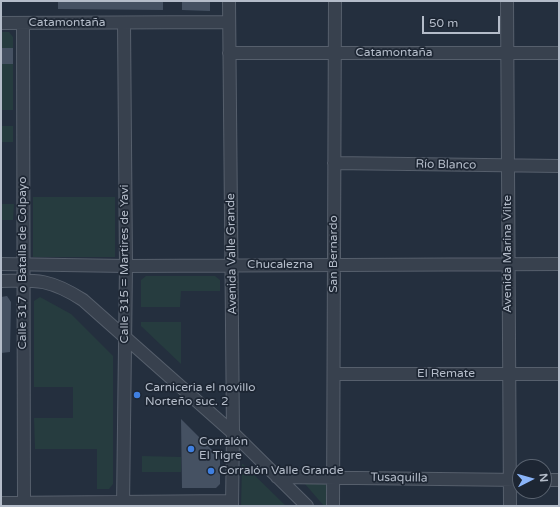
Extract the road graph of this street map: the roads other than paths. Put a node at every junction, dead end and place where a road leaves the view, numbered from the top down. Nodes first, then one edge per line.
1 (229, 1) edge
2 (335, 1) edge
3 (507, 1) edge
4 (229, 22) junction
5 (1, 23) edge
6 (22, 23) junction
7 (124, 23) junction
8 (229, 53) junction
9 (334, 53) junction
10 (559, 53) edge
11 (507, 54) junction
12 (334, 163) junction
13 (508, 166) junction
14 (559, 166) edge
15 (1, 264) edge
16 (508, 264) junction
17 (559, 264) edge
18 (23, 265) junction
19 (232, 265) junction
20 (334, 265) junction
21 (126, 266) junction
22 (23, 280) junction
23 (1, 281) edge
24 (124, 336) junction
25 (509, 373) junction
26 (334, 374) junction
27 (559, 374) edge
28 (233, 432) junction
29 (514, 459) edge
30 (277, 477) junction
31 (334, 477) junction
32 (512, 480) edge
33 (512, 496) edge
34 (1, 503) edge
35 (24, 503) junction
36 (232, 503) edge
37 (123, 505) edge
38 (307, 506) edge
39 (333, 506) edge
40 (510, 506) edge

1 - 4 street, Avenida Valle Grande
2 - 9 street, San Bernardo
3 - 11 street, Avenida Marina Vilte
4 - 7 street, Catamontaña
4 - 8 street, Avenida Valle Grande
5 - 6 street, Catamontaña
6 - 7 street, Catamontaña
6 - 18 street, Calle 317 o Batalla de Colpayo
7 - 21 street, Calle 315 = Martires de Yavi
8 - 9 street, Catamontaña
8 - 19 street, Avenida Valle Grande
9 - 11 street, Catamontaña
9 - 12 street, San Bernardo
10 - 11 street, Catamontaña
11 - 13 street, Avenida Marina Vilte
12 - 13 street, Río Blanco
12 - 20 street, San Bernardo
13 - 14 street, Río Blanco
13 - 16 street, Avenida Marina Vilte
15 - 18 street, Chucalezna
16 - 17 street, Chucalezna
16 - 20 street, Chucalezna
16 - 25 street, Avenida Marina Vilte
18 - 21 street, Chucalezna
18 - 22 street, Calle 317 o Batalla de Colpayo
19 - 20 street, Chucalezna
19 - 21 street, Chucalezna
19 - 28 street, Avenida Valle Grande
20 - 26 street, San Bernardo
21 - 24 street, Calle 315 = Martires de Yavi
22 - 23 street
22 - 24 street
22 - 35 street, Calle 317 o Batalla de Colpayo
24 - 28 street
24 - 37 street, Calle 315 = Martires de Yavi
25 - 26 street, El Remate
25 - 27 street, El Remate
25 - 29 street, Avenida Marina Vilte
26 - 31 street, San Bernardo
28 - 30 street
28 - 36 street, Avenida Valle Grande
30 - 31 street, Tusaquilla
30 - 38 street
31 - 32 street, Tusaquilla
31 - 39 street, San Bernardo
33 - 40 street, Avenida Marina Vilte
34 - 35 street
35 - 37 street
36 - 37 street

